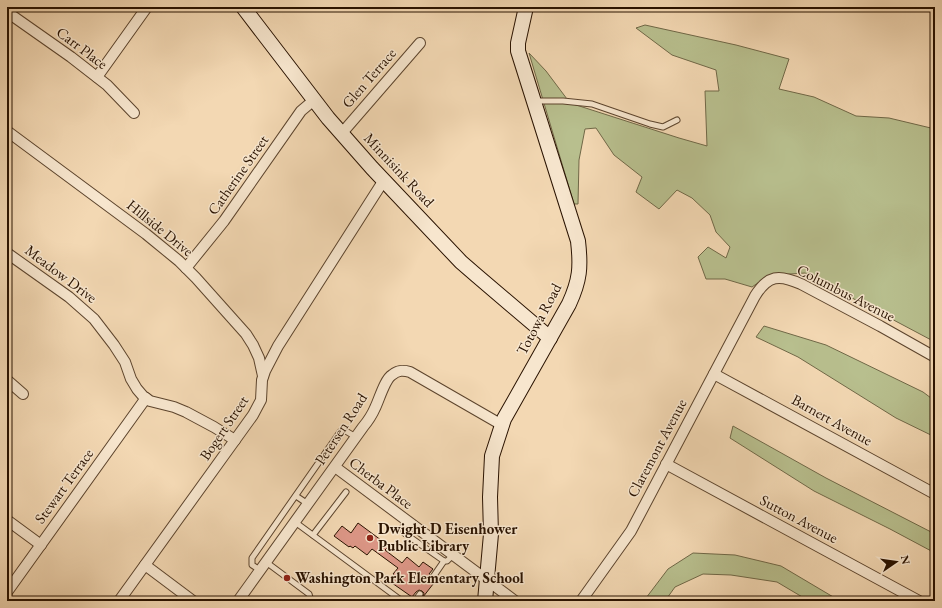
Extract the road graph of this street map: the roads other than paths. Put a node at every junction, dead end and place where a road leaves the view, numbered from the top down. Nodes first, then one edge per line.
1 (147, 7) edge
2 (243, 7) edge
3 (526, 7) edge
4 (7, 12) edge
5 (420, 43) dead end
6 (97, 77) junction
7 (314, 100) junction
8 (533, 100) junction
9 (134, 113) dead end
10 (677, 120) dead end
11 (7, 132) edge
12 (342, 133) junction
13 (384, 180) junction
14 (7, 252) edge
15 (186, 268) junction
16 (751, 304) joint
17 (550, 338) junction
18 (935, 356) edge
19 (714, 374) junction
20 (263, 376) junction
21 (7, 380) edge
22 (23, 394) dead end
23 (146, 398) junction
24 (502, 425) junction
25 (356, 437) junction
26 (235, 440) junction
27 (666, 464) junction
28 (334, 467) junction
29 (346, 492) dead end
30 (935, 494) edge
31 (296, 496) junction
32 (308, 504) junction
33 (7, 520) edge
34 (406, 520) junction
35 (295, 522) junction
36 (313, 535) junction
37 (40, 545) junction
38 (453, 555) junction
39 (444, 560) junction
40 (145, 565) junction
41 (263, 566) junction
42 (433, 577) dead end
43 (487, 580) junction
44 (7, 592) edge
45 (420, 594) dead end
46 (119, 601) edge
47 (192, 601) edge
48 (238, 601) edge
49 (310, 601) edge
50 (402, 601) edge
51 (415, 601) edge
52 (486, 601) edge
53 (515, 601) edge
54 (581, 601) edge
55 (919, 601) edge

1 - 6 street
2 - 7 main road, Minnisink Road
3 - 8 main road, Totowa Road
4 - 6 street, Carr Place
5 - 12 street, Glen Terrace
6 - 9 street, Carr Place
7 - 12 main road, Minnisink Road
7 - 15 street, Catherine Street
8 - 10 lane
8 - 17 main road, Totowa Road
11 - 15 street, Hillside Drive
12 - 13 main road, Minnisink Road
13 - 17 main road, Minnisink Road
13 - 20 street, Bogert Street
14 - 23 street, Meadow Drive
15 - 20 street, Hillside Drive
16 - 18 street, Columbus Avenue
16 - 19 street, Claremont Avenue
17 - 24 main road, Totowa Road
19 - 27 street, Claremont Avenue
19 - 30 street, Barnert Avenue
20 - 26 street, Bogert Street
21 - 22 street
23 - 26 street
23 - 37 street, Stewart Terrace
24 - 25 street, Petersen Road
24 - 43 main road, Totowa Road
25 - 28 street, Petersen Road
25 - 31 lane
26 - 40 street, Bogert Street
27 - 54 street, Claremont Avenue
27 - 55 street, Sutton Avenue
28 - 32 street, Petersen Road
28 - 34 street, Cherba Place
29 - 36 lane
31 - 32 lane
31 - 41 lane
32 - 35 street, Petersen Road
33 - 37 street
34 - 38 street, Cherba Place
34 - 39 lane
35 - 36 lane
35 - 41 street, Petersen Road
36 - 50 lane
37 - 44 street, Stewart Terrace
38 - 39 lane
38 - 43 street, Cherba Place
39 - 42 lane
40 - 46 street, Bogert Street
40 - 47 street
41 - 48 street, Petersen Road
41 - 49 lane
43 - 52 main road, Totowa Road
43 - 53 street, Cherba Place
45 - 51 lane

